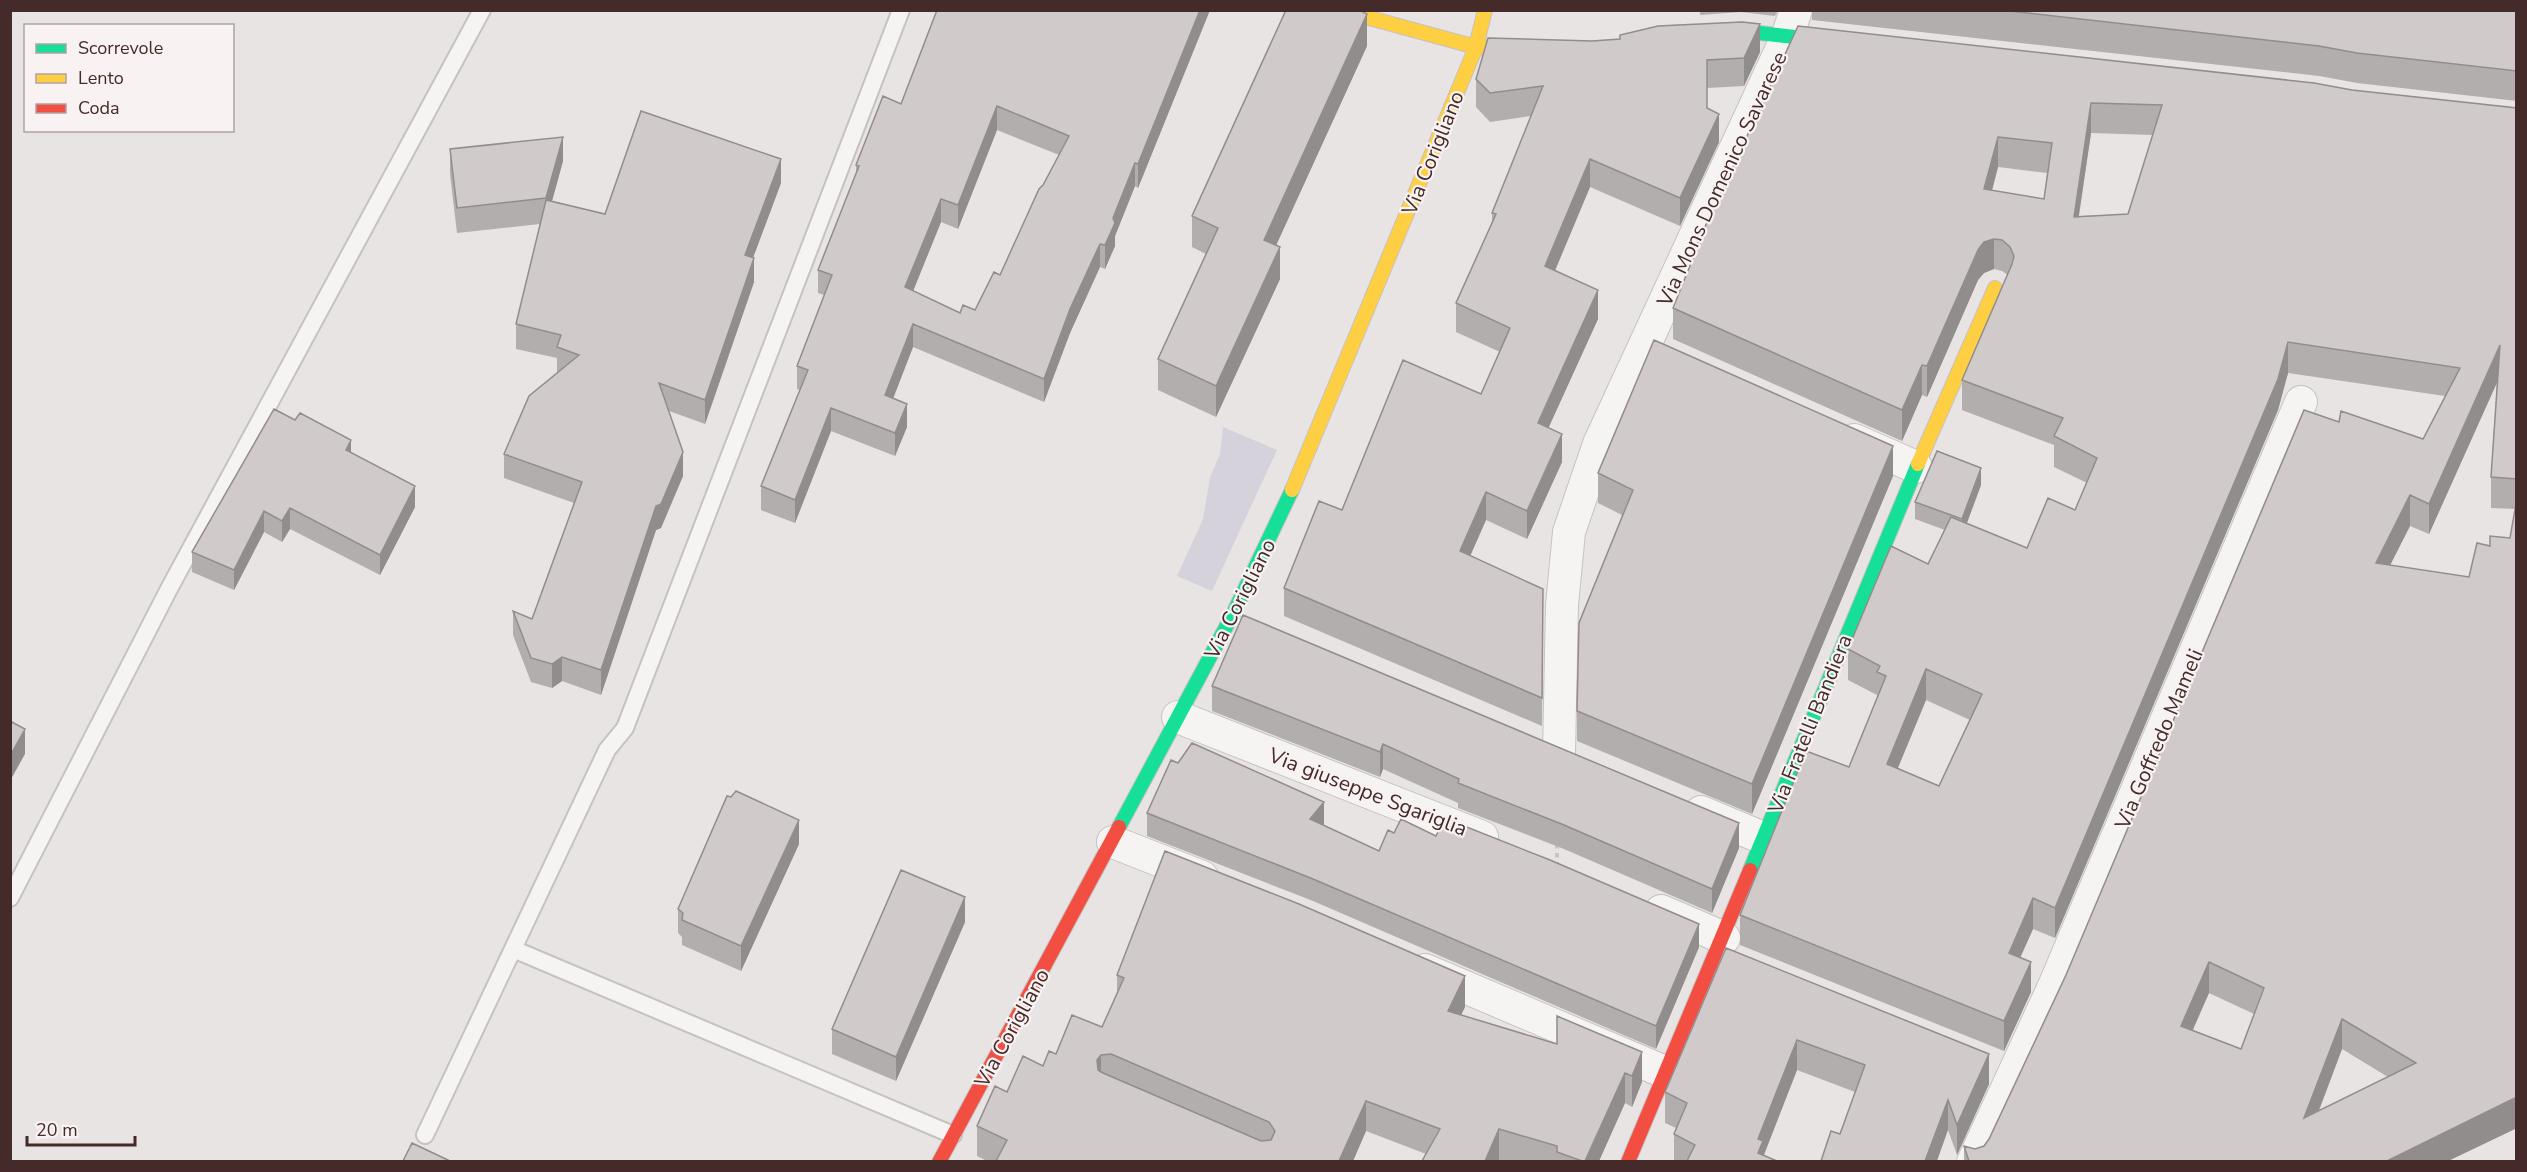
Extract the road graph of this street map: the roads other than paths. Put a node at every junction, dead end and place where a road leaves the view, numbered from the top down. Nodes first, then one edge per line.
1 (482, 10) edge
2 (901, 10) edge
3 (1340, 10) edge
4 (1485, 10) edge
5 (1791, 24) edge
6 (1699, 33) edge
7 (1855, 44) edge
8 (1476, 47) junction
9 (1511, 48) edge
10 (1995, 288) dead end
11 (2301, 402) dead end
12 (1829, 429) edge
13 (1916, 467) junction
14 (1178, 717) junction
15 (1527, 739) edge
16 (1677, 802) edge
17 (1763, 838) junction
18 (1113, 842) junction
19 (1513, 849) edge
20 (1231, 889) edge
21 (10, 897) edge
22 (1630, 898) edge
23 (513, 949) junction
24 (1728, 953) junction
25 (1403, 961) edge
26 (1667, 1073) junction
27 (425, 1135) dead end
28 (953, 1135) junction
29 (939, 1161) edge
30 (1628, 1161) edge
31 (1973, 1161) edge

1 - 21 lane
2 - 23 lane
3 - 8 street
4 - 8 street, Via Corigliano
5 - 6 street
5 - 7 street
5 - 15 street, Via Mons Domenico Savarese
8 - 9 street
8 - 14 street, Via Corigliano
10 - 13 street, Via Fratelli Bandiera
11 - 31 street, Via Goffredo Mameli
12 - 13 street
13 - 17 street, Via Fratelli Bandiera
14 - 18 street, Via Corigliano
14 - 19 street, Via giuseppe Sgariglia
16 - 17 street
17 - 24 street, Via Fratelli Bandiera
18 - 20 street
18 - 28 street, Via Corigliano
22 - 24 street
23 - 27 lane
23 - 28 lane
24 - 26 street, Via Fratelli Bandiera
25 - 26 street
26 - 30 street, Via Fratelli Bandiera
28 - 29 street, Via Corigliano

